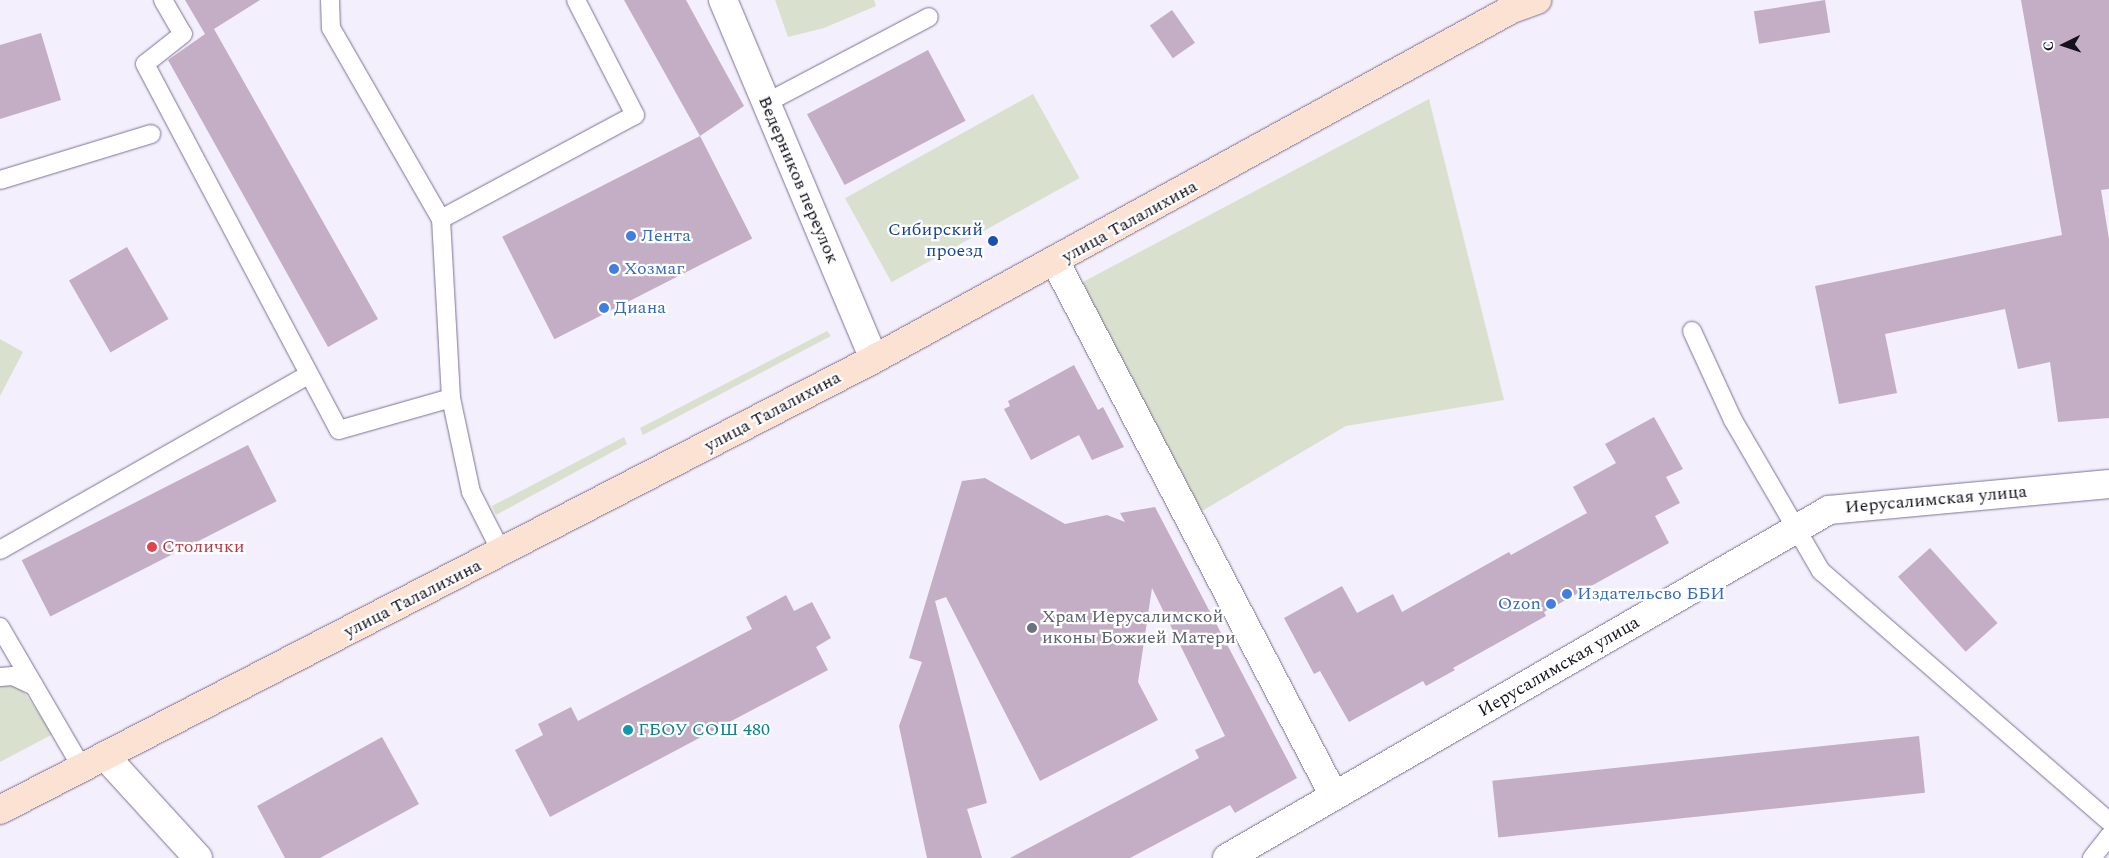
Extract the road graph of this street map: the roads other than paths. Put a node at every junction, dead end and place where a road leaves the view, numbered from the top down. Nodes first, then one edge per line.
1 (163, 0) edge
2 (330, 0) edge
3 (576, 0) edge
4 (723, 0) edge
5 (1537, 0) edge
6 (1511, 5) edge
7 (929, 17) dead end
8 (766, 103) junction
9 (151, 134) dead end
10 (0, 180) edge
11 (441, 218) junction
12 (1056, 263) junction
13 (1692, 331) dead end
14 (874, 359) junction
15 (308, 375) junction
16 (451, 398) junction
17 (2109, 484) edge
18 (1798, 528) junction
19 (0, 550) edge
20 (502, 553) junction
21 (0, 627) edge
22 (0, 676) edge
23 (34, 686) junction
24 (93, 762) junction
25 (1334, 796) junction
26 (0, 810) edge
27 (2109, 821) edge
28 (2109, 836) edge
29 (198, 858) edge
30 (1227, 858) edge
31 (2092, 858) edge

1 - 15 lane
2 - 11 lane
3 - 11 lane
4 - 8 street, Ведерников переулок
5 - 6 street, улица Талалихина
6 - 12 street, улица Талалихина
7 - 8 lane
8 - 14 street, Ведерников переулок
9 - 10 lane
11 - 16 lane
12 - 14 street, улица Талалихина
12 - 25 street
13 - 18 lane
14 - 20 street, улица Талалихина
15 - 16 lane
15 - 19 lane
16 - 20 lane
17 - 18 street, Иерусалимская улица
18 - 25 street, Иерусалимская улица
18 - 27 lane
20 - 24 street, улица Талалихина
21 - 23 lane
22 - 23 lane
23 - 24 lane
24 - 26 street, улица Талалихина
24 - 29 street
25 - 30 street, Иерусалимская улица
28 - 31 lane

